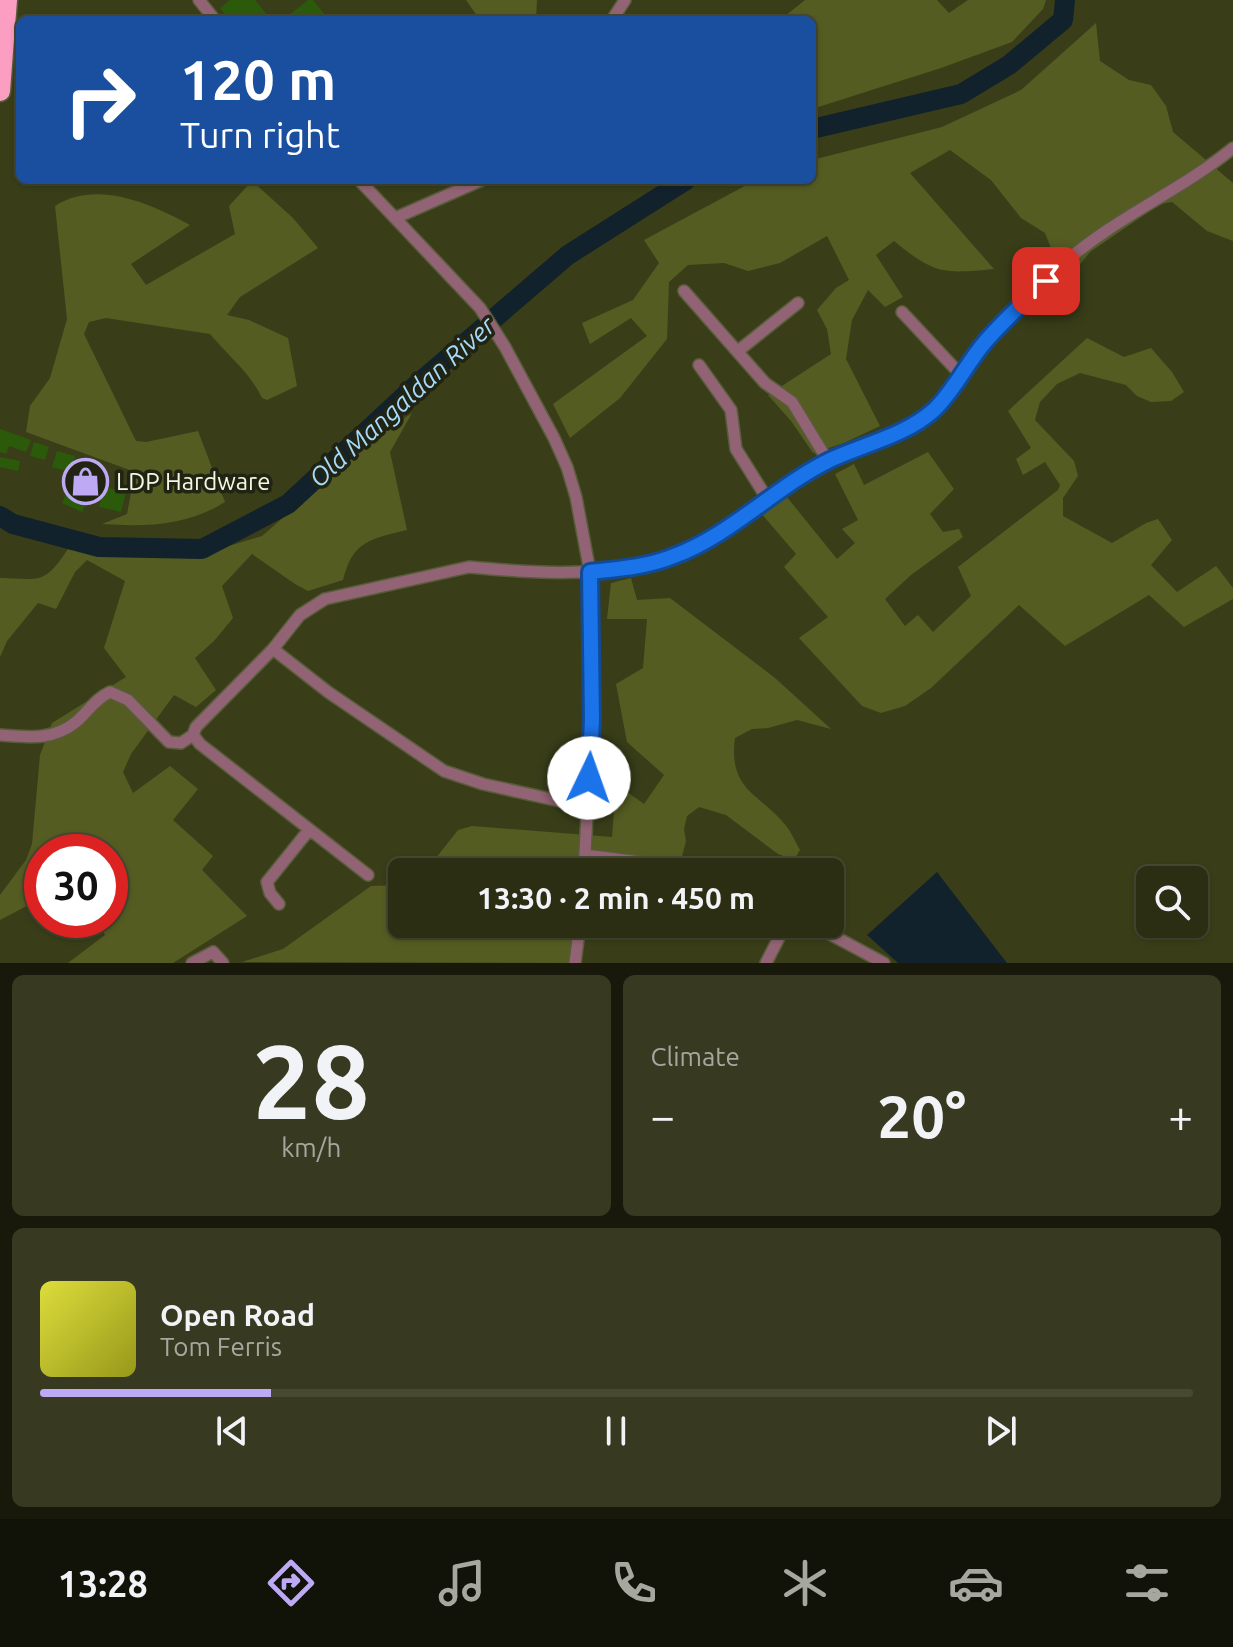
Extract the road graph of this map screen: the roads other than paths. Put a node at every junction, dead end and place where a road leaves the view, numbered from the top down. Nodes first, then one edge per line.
1 (7, 0) edge
2 (199, 0) edge
3 (212, 16) edge
4 (0, 91) edge
5 (1233, 148) edge
6 (363, 184) edge
7 (473, 184) edge
8 (395, 218) junction
9 (684, 291) dead end
10 (798, 303) dead end
11 (902, 312) dead end
12 (738, 351) junction
13 (699, 365) dead end
14 (961, 375) junction
15 (828, 461) junction
16 (768, 500) junction
17 (590, 572) junction
18 (273, 649) junction
19 (0, 735) edge
20 (193, 735) junction
21 (587, 807) junction
22 (309, 830) junction
23 (585, 855) junction
24 (585, 858) edge
25 (609, 858) edge
26 (368, 875) dead end
27 (279, 904) dead end
28 (578, 938) edge
29 (779, 938) edge
30 (837, 938) edge
31 (192, 963) edge
32 (223, 963) edge
33 (575, 963) edge
34 (766, 963) edge
35 (884, 963) edge

1 - 4 highway
2 - 3 street
5 - 14 street
6 - 8 street
7 - 8 street
8 - 17 street
9 - 12 street
10 - 12 street
11 - 14 street
12 - 15 street
13 - 16 street
14 - 15 street
15 - 16 street
16 - 17 street
17 - 18 street
17 - 21 street
18 - 20 street
18 - 21 street
19 - 20 street
20 - 22 street
21 - 23 street
22 - 26 street
22 - 27 street
23 - 24 street
23 - 25 street
28 - 33 street
29 - 34 street
30 - 35 street
31 - 32 street

